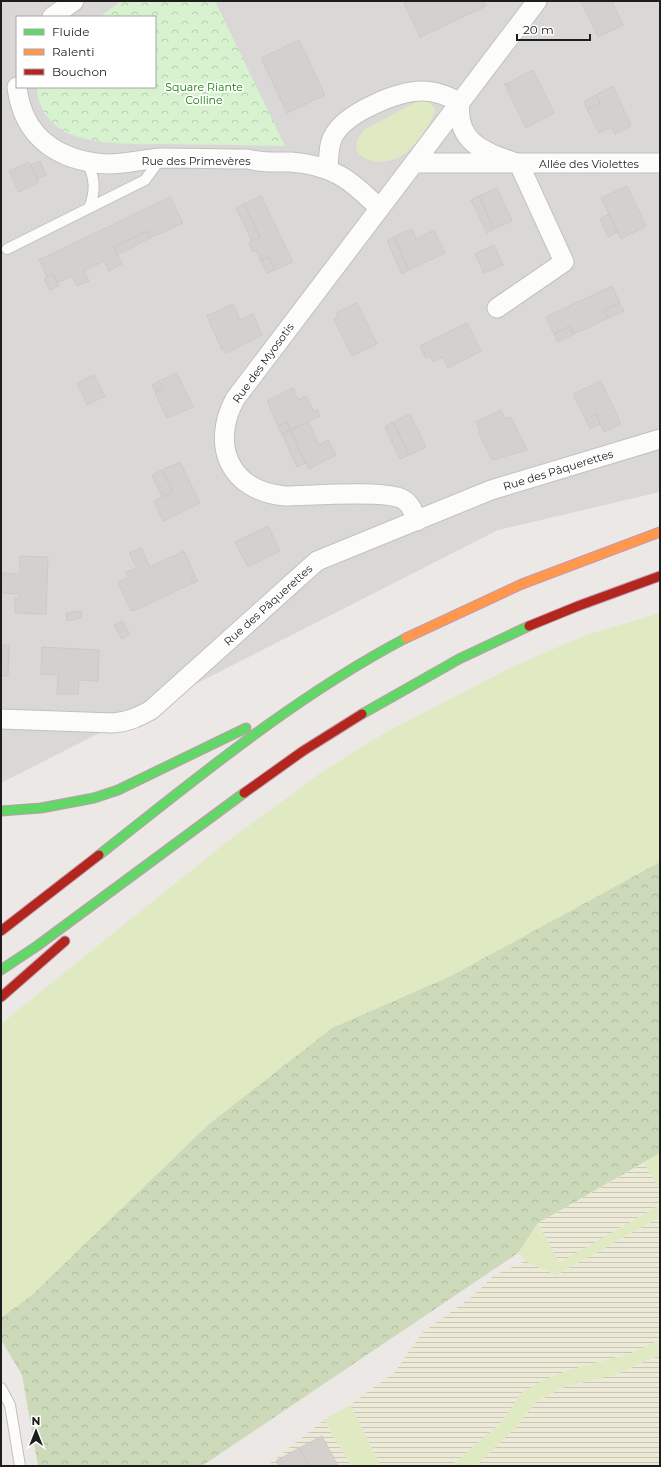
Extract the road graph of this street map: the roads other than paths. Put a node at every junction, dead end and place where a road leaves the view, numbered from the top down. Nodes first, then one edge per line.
1 (74, 1) edge
2 (537, 1) edge
3 (53, 16) edge
4 (17, 88) edge
5 (460, 102) junction
6 (161, 158) junction
7 (87, 162) junction
8 (414, 163) junction
9 (660, 163) edge
10 (519, 164) junction
11 (328, 168) junction
12 (89, 208) junction
13 (379, 208) junction
14 (7, 249) dead end
15 (497, 308) dead end
16 (660, 439) edge
17 (417, 521) junction
18 (660, 532) edge
19 (660, 576) edge
20 (304, 698) junction
21 (1, 719) edge
22 (1, 811) edge
23 (175, 844) junction
24 (91, 918) dead end
25 (1, 931) edge
26 (73, 934) dead end
27 (1, 970) edge
28 (1, 997) edge
29 (1, 1388) edge
30 (20, 1466) edge

1 - 3 street
2 - 5 street, Rue des Myosotis
4 - 7 street, Rue des Primevères
5 - 8 street, Rue des Myosotis
5 - 10 street, Allée des Violettes
5 - 11 street
6 - 7 street, Rue des Primevères
6 - 11 street, Rue des Primevères
6 - 12 lane
7 - 12 lane
8 - 10 street, Allée des Violettes
8 - 13 street, Rue des Myosotis
9 - 10 street, Allée des Violettes
10 - 15 street
11 - 13 street, Rue des Primevères
12 - 14 lane
13 - 17 street, Rue des Myosotis
16 - 17 street, Rue des Pâquerettes
17 - 21 street, Rue des Pâquerettes
18 - 20 highway
19 - 23 highway
20 - 22 highway
20 - 25 highway
23 - 24 highway
23 - 27 highway
26 - 28 highway
29 - 30 lane

